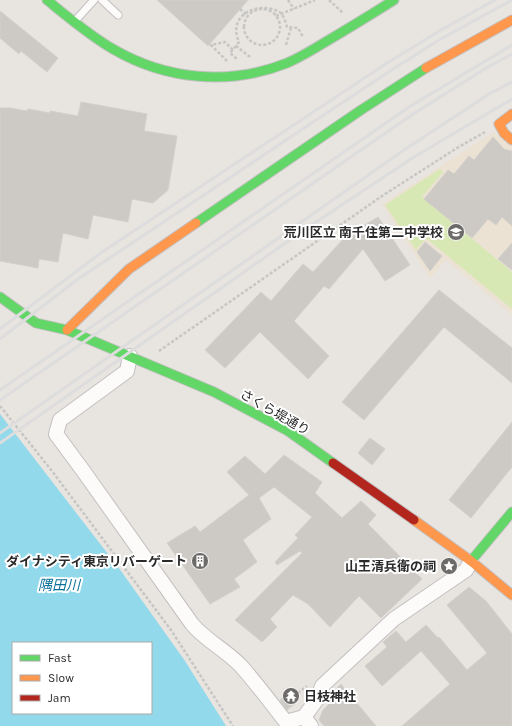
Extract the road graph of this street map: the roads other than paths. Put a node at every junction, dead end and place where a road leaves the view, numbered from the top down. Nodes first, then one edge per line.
1 (48, 0) edge
2 (94, 0) edge
3 (102, 0) edge
4 (394, 0) edge
5 (118, 15) dead end
6 (512, 20) edge
7 (75, 22) junction
8 (512, 114) edge
9 (512, 140) edge
10 (0, 297) edge
11 (67, 330) junction
12 (130, 356) junction
13 (512, 512) edge
14 (471, 561) junction
15 (512, 595) edge
16 (308, 722) edge

1 - 7 street
2 - 7 lane
3 - 5 lane
4 - 7 street
6 - 11 street
8 - 9 street
10 - 11 street, さくら堤通り
11 - 12 street, さくら堤通り
12 - 14 street, さくら堤通り
12 - 16 street
13 - 14 street
14 - 15 street, さくら堤通り
14 - 16 street

